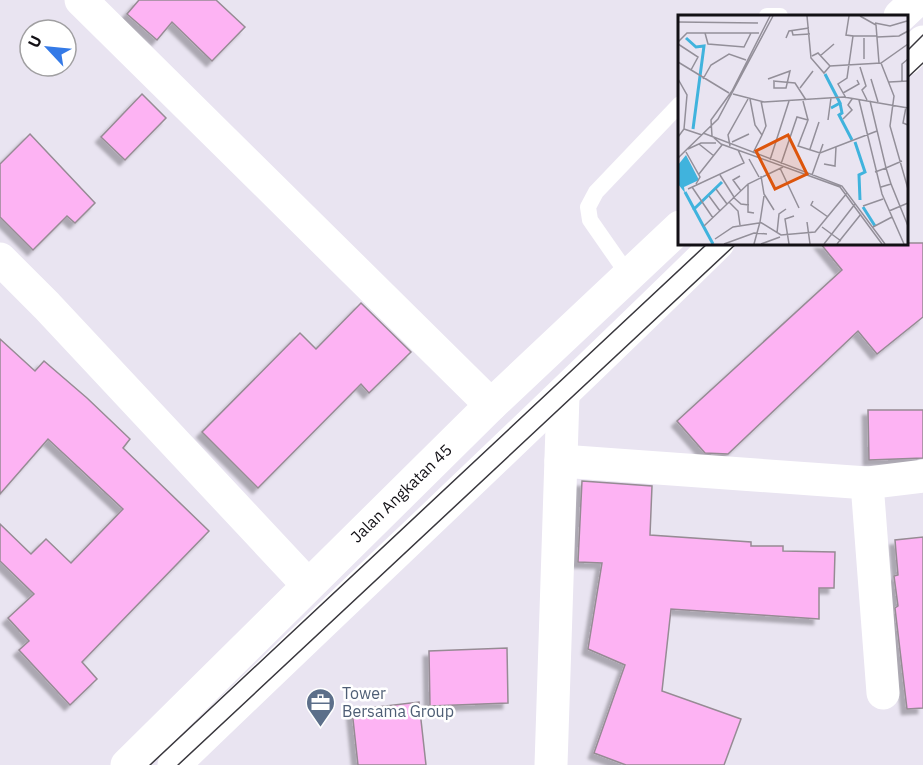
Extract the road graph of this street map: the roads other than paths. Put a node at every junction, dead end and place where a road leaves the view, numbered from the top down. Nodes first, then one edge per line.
1 (81, 0) edge
2 (917, 0) edge
3 (901, 15) edge
4 (923, 42) edge
5 (908, 57) edge
6 (678, 106) edge
7 (678, 229) edge
8 (717, 244) edge
9 (0, 259) edge
10 (629, 276) junction
11 (562, 396) junction
12 (491, 405) junction
13 (561, 461) junction
14 (923, 476) edge
15 (867, 483) junction
16 (308, 585) junction
17 (883, 693) dead end
18 (560, 762) edge
19 (128, 765) edge
20 (174, 765) edge

1 - 12 street
2 - 3 street
4 - 5 street
6 - 10 lane
7 - 10 street, Jalan Angkatan 45
8 - 11 street
9 - 16 street
10 - 12 street, Jalan Angkatan 45
11 - 13 street
11 - 20 street
12 - 16 street, Jalan Angkatan 45
13 - 15 street
13 - 18 street
14 - 15 street
15 - 17 street
16 - 19 street, Jalan Angkatan 45

